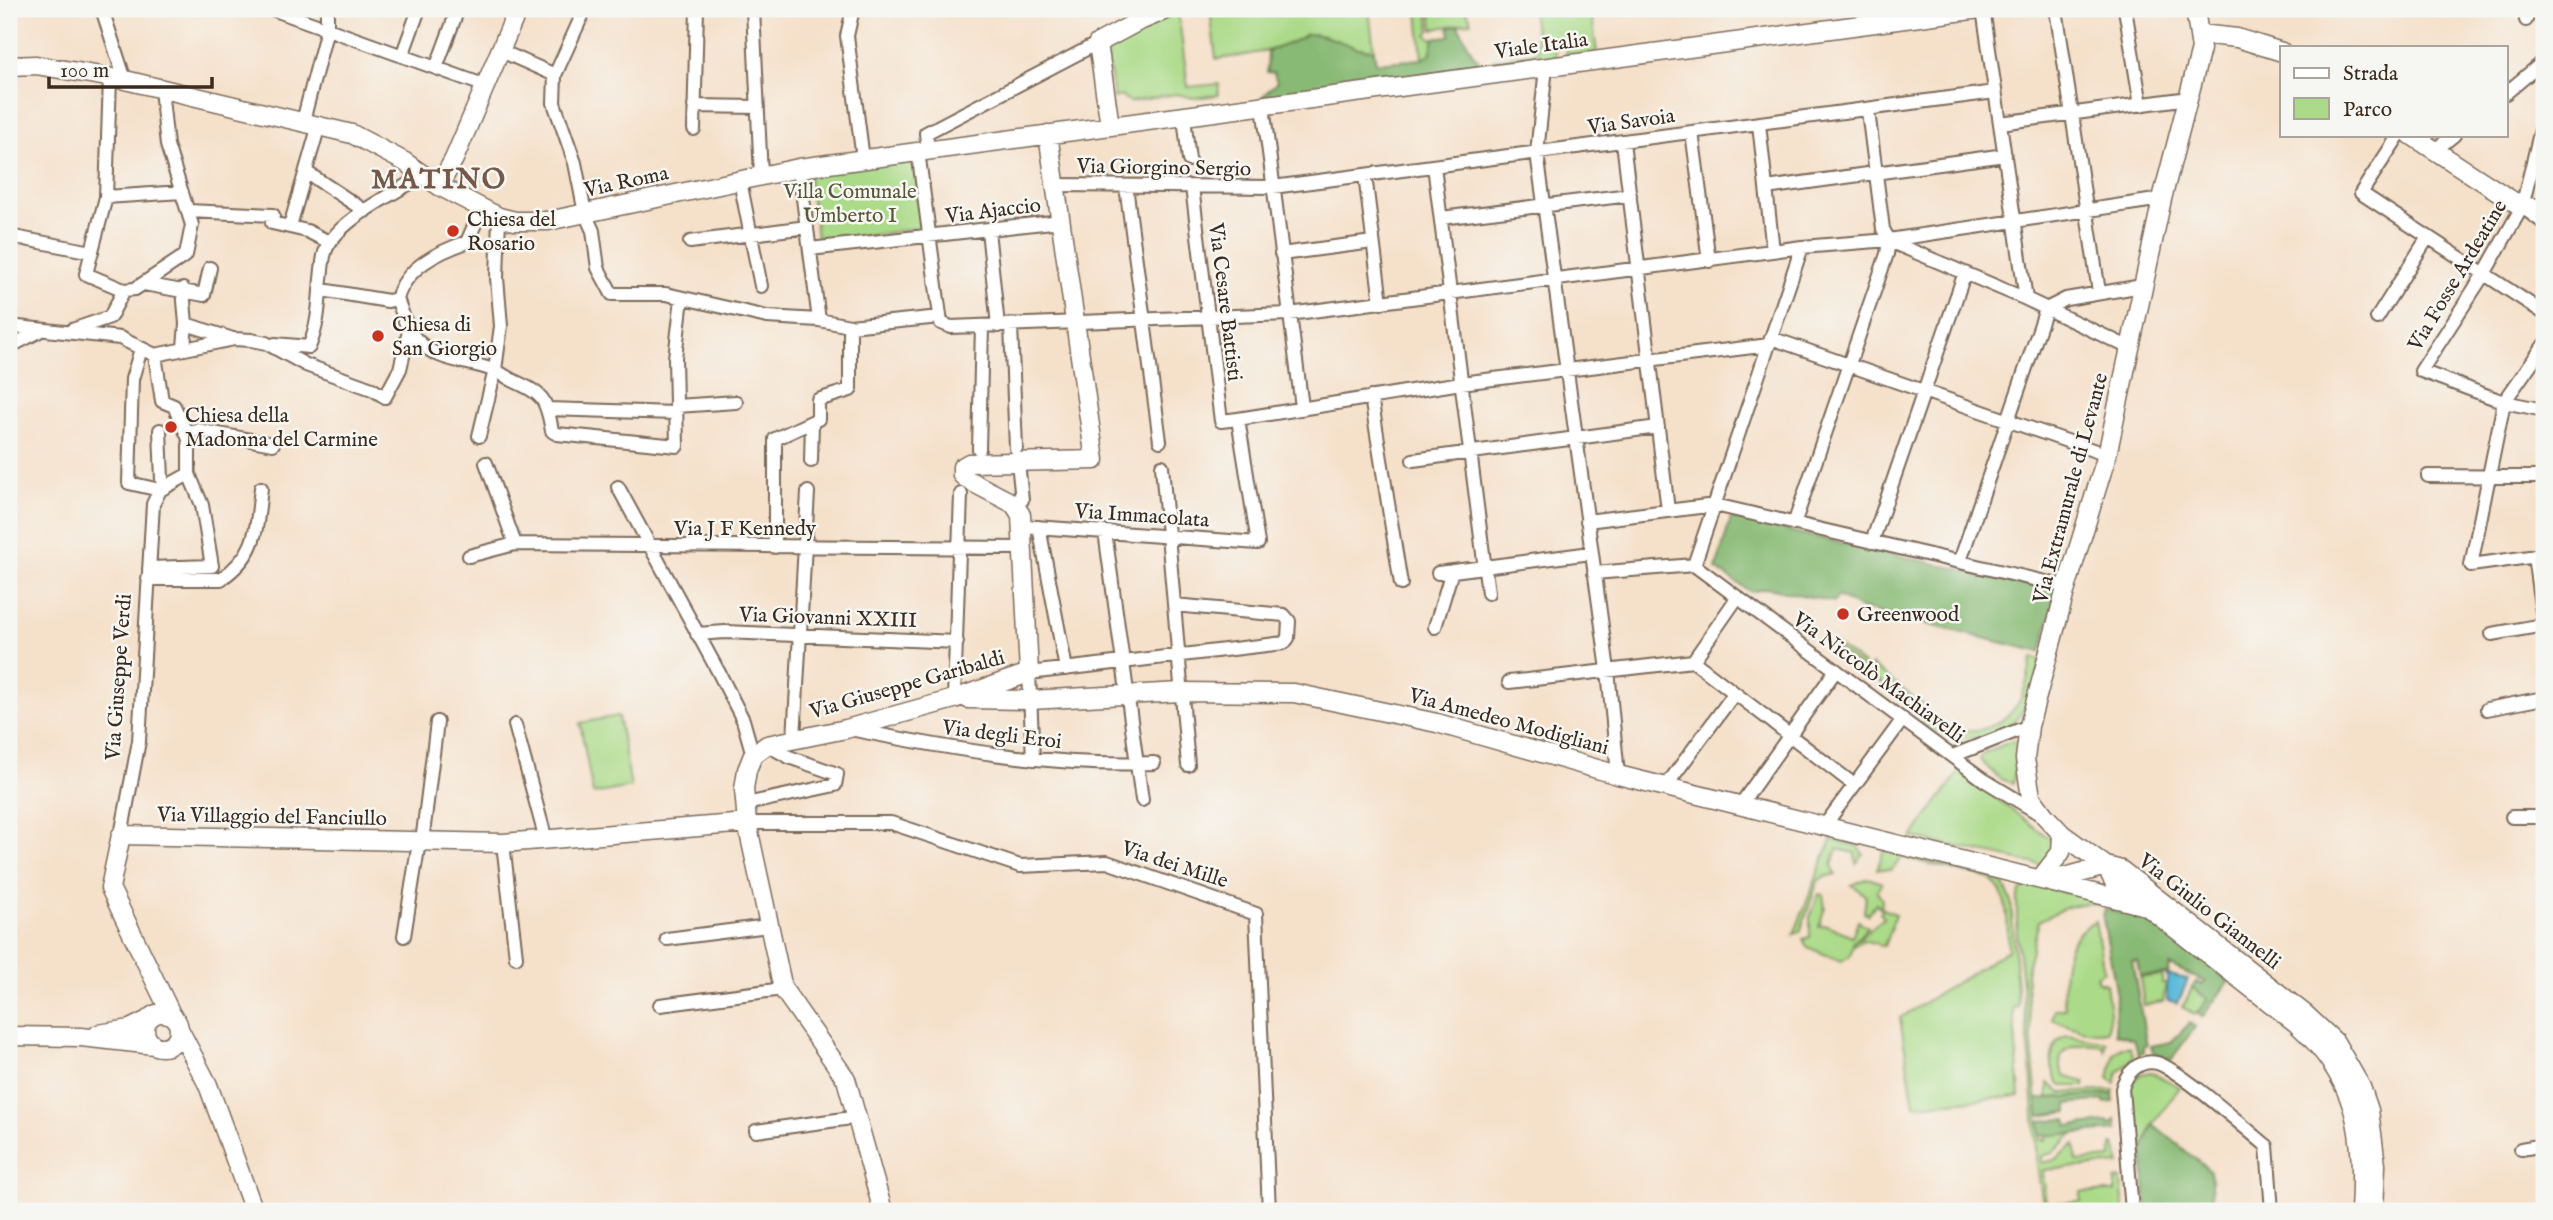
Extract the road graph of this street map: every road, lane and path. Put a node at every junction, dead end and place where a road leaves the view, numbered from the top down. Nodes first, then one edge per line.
1 (102, 9) edge
2 (272, 9) edge
3 (327, 9) edge
4 (419, 9) edge
5 (458, 9) edge
6 (518, 9) edge
7 (585, 9) edge
8 (697, 9) edge
9 (752, 9) edge
10 (853, 9) edge
11 (1153, 9) edge
12 (1168, 9) edge
13 (1981, 9) edge
14 (2056, 9) edge
15 (2126, 9) edge
16 (2195, 9) edge
17 (1139, 21) junction
18 (327, 29) junction
19 (2200, 34) junction
20 (1098, 43) junction
21 (501, 51) junction
22 (2280, 51) edge
23 (402, 56) junction
24 (2544, 61) edge
25 (9, 66) edge
26 (1546, 67) junction
27 (436, 68) junction
28 (555, 75) junction
29 (118, 79) junction
30 (486, 86) junction
31 (161, 89) junction
32 (2508, 91) edge
33 (1995, 92) junction
34 (2189, 98) junction
35 (2141, 105) junction
36 (694, 106) junction
37 (1263, 106) junction
38 (758, 107) junction
39 (1868, 111) junction
40 (2072, 114) junction
41 (1184, 117) junction
42 (2544, 117) edge
43 (311, 123) junction
44 (2000, 123) junction
45 (1759, 124) junction
46 (1110, 126) junction
47 (694, 129) dead end
48 (1692, 132) junction
49 (1048, 134) junction
50 (2398, 136) edge
51 (2413, 136) edge
52 (2453, 136) edge
53 (2542, 139) edge
54 (1623, 142) junction
55 (2434, 150) junction
56 (923, 151) junction
57 (1537, 153) junction
58 (2005, 155) junction
59 (863, 159) junction
60 (1189, 160) dead end
61 (1434, 166) junction
62 (799, 168) junction
63 (306, 172) junction
64 (1365, 175) junction
65 (1876, 175) junction
66 (761, 176) junction
67 (431, 181) junction
68 (740, 181) junction
69 (1056, 185) junction
70 (1126, 186) junction
71 (1192, 187) junction
72 (1273, 187) junction
73 (1766, 188) junction
74 (182, 192) junction
75 (1630, 195) junction
76 (106, 197) junction
77 (2162, 199) junction
78 (1545, 205) junction
79 (2522, 207) junction
80 (482, 208) junction
81 (2544, 208) edge
82 (2086, 210) junction
83 (188, 211) junction
84 (365, 211) junction
85 (585, 213) junction
86 (499, 217) junction
87 (1441, 218) junction
88 (1061, 221) junction
89 (2015, 221) junction
90 (2544, 223) edge
91 (290, 226) junction
92 (807, 227) junction
93 (988, 230) junction
94 (929, 234) junction
95 (751, 235) junction
96 (9, 236) edge
97 (2428, 237) junction
98 (1889, 240) junction
99 (329, 242) junction
100 (690, 242) dead end
101 (1373, 242) junction
102 (1802, 247) junction
103 (810, 249) junction
104 (1773, 251) junction
105 (93, 252) junction
106 (1281, 254) junction
107 (1709, 261) junction
108 (210, 268) dead end
109 (1639, 270) junction
110 (2484, 274) junction
111 (1964, 275) junction
112 (1553, 282) junction
113 (144, 284) junction
114 (761, 286) dead end
115 (2142, 286) junction
116 (183, 289) junction
117 (124, 290) junction
118 (322, 290) junction
119 (2099, 292) junction
120 (1450, 294) junction
121 (682, 298) junction
122 (397, 299) junction
123 (2026, 299) junction
124 (1381, 303) junction
125 (2046, 309) junction
126 (2544, 313) edge
127 (1289, 314) junction
128 (940, 317) junction
129 (2376, 318) dead end
130 (1209, 319) junction
131 (819, 320) junction
132 (1144, 321) junction
133 (186, 324) junction
134 (1076, 324) junction
135 (850, 326) junction
136 (982, 326) junction
137 (1004, 326) junction
138 (9, 327) edge
139 (69, 331) junction
140 (409, 331) junction
141 (38, 332) junction
142 (234, 339) junction
143 (1770, 341) junction
144 (266, 343) junction
145 (2544, 345) edge
146 (9, 347) edge
147 (184, 347) junction
148 (2130, 348) junction
149 (141, 349) junction
150 (155, 355) junction
151 (1651, 359) junction
152 (1849, 365) junction
153 (495, 370) junction
154 (1566, 371) junction
155 (1461, 383) junction
156 (1923, 391) junction
157 (1371, 397) junction
158 (736, 402) dead end
159 (2504, 402) junction
160 (1302, 407) junction
161 (548, 409) junction
162 (676, 409) junction
163 (2544, 410) edge
164 (1238, 419) junction
165 (2009, 421) junction
166 (812, 422) junction
167 (1658, 427) junction
168 (160, 430) dead end
169 (186, 432) junction
170 (479, 436) dead end
171 (1576, 438) junction
172 (1160, 442) dead end
173 (273, 444) dead end
174 (979, 449) dead end
175 (1472, 453) junction
176 (1017, 455) junction
177 (2108, 455) junction
178 (1413, 460) dead end
179 (811, 461) dead end
180 (486, 463) dead end
181 (1162, 466) dead end
182 (189, 474) junction
183 (2428, 476) dead end
184 (2489, 477) junction
185 (2544, 477) edge
186 (161, 485) junction
187 (618, 487) dead end
188 (261, 488) dead end
189 (808, 492) dead end
190 (961, 494) dead end
191 (1022, 500) dead end
192 (1715, 505) junction
193 (1668, 510) junction
194 (1587, 520) junction
195 (1794, 524) junction
196 (1031, 526) junction
197 (1105, 532) junction
198 (1167, 536) junction
199 (1872, 542) junction
200 (515, 544) junction
201 (650, 547) junction
202 (775, 547) junction
203 (961, 547) junction
204 (806, 548) junction
205 (1023, 548) junction
206 (1591, 553) junction
207 (469, 556) dead end
208 (2539, 556) edge
209 (1960, 561) junction
210 (1694, 565) junction
211 (1484, 567) junction
212 (1452, 571) junction
213 (1438, 573) dead end
214 (1594, 573) junction
215 (148, 574) junction
216 (1401, 584) dead end
217 (2067, 587) junction
218 (1488, 593) dead end
219 (1737, 598) junction
220 (1174, 605) junction
221 (2544, 626) edge
222 (1435, 628) dead end
223 (697, 634) junction
224 (2492, 634) dead end
225 (800, 636) junction
226 (957, 642) junction
227 (1178, 655) junction
228 (1693, 661) junction
229 (1123, 662) junction
230 (1066, 669) junction
231 (1608, 670) junction
232 (1836, 670) junction
233 (1029, 673) junction
234 (1509, 682) dead end
235 (1181, 692) junction
236 (1127, 693) junction
237 (1734, 694) junction
238 (2544, 698) edge
239 (954, 699) junction
240 (1030, 700) junction
241 (2487, 709) dead end
242 (1903, 719) junction
243 (437, 722) dead end
244 (515, 725) dead end
245 (2029, 726) junction
246 (846, 729) junction
247 (1789, 737) junction
248 (794, 739) junction
249 (760, 750) junction
250 (1955, 755) junction
251 (1032, 759) junction
252 (1154, 763) dead end
253 (1137, 764) junction
254 (1188, 765) dead end
255 (1618, 775) junction
256 (1853, 784) junction
257 (1666, 786) junction
258 (1142, 800) dead end
259 (746, 804) junction
260 (1741, 804) junction
261 (2045, 816) junction
262 (2512, 817) dead end
263 (2544, 817) edge
264 (747, 823) junction
265 (1825, 825) junction
266 (2062, 834) junction
267 (121, 835) junction
268 (545, 840) junction
269 (420, 842) junction
270 (503, 843) junction
271 (2106, 866) junction
272 (2041, 878) junction
273 (2095, 893) junction
274 (2146, 906) junction
275 (768, 926) junction
276 (404, 936) dead end
277 (667, 939) dead end
278 (516, 957) dead end
279 (155, 983) junction
280 (783, 989) junction
281 (660, 1005) dead end
282 (150, 1018) junction
283 (175, 1023) junction
284 (9, 1036) edge
285 (81, 1037) junction
286 (159, 1046) junction
287 (202, 1070) junction
288 (859, 1117) junction
289 (756, 1131) dead end
290 (2544, 1144) edge
291 (2521, 1149) dead end
292 (254, 1211) edge
293 (883, 1211) edge
294 (1269, 1211) edge
295 (2132, 1211) edge
296 (2272, 1211) edge
297 (2360, 1211) edge
298 (2374, 1211) edge

1 - 29 street
2 - 18 street
3 - 18 street
4 - 23 street
5 - 27 street
6 - 21 main road
7 - 28 street
8 - 36 street
9 - 38 street
10 - 59 street
11 - 17 main road
12 - 17 main road
13 - 26 main road, Viale Italia
13 - 33 street
14 - 40 street
15 - 35 street
16 - 19 main road, Via Extramurale di Levante
17 - 20 main road
18 - 23 street
18 - 43 street
19 - 22 main road
19 - 34 main road, Via Extramurale di Levante
20 - 46 main road
20 - 56 street
21 - 28 street
21 - 30 main road
23 - 27 street
24 - 32 street
25 - 29 main road, Via Roma
26 - 37 main road, Viale Italia
26 - 57 street
27 - 30 street
28 - 85 street
29 - 31 main road, Via Roma
29 - 76 street
30 - 67 main road
31 - 43 main road, Via Roma
31 - 74 street
33 - 39 street, Via Savoia
33 - 44 street
34 - 35 street
34 - 77 main road, Via Extramurale di Levante
35 - 40 street
36 - 38 street
36 - 47 street
37 - 41 main road, Viale Italia
37 - 72 street
38 - 66 street
39 - 45 street, Via Savoia
39 - 65 street
40 - 44 street
40 - 82 street
41 - 46 main road, Viale Italia
41 - 60 street
42 - 53 street, Via Fosse Ardeatine
43 - 63 street
43 - 67 main road, Via Roma
44 - 58 street
45 - 48 street, Via Savoia
45 - 73 street
46 - 49 main road, Via Roma
48 - 54 street, Via Savoia
48 - 107 street
49 - 56 main road, Via Roma
49 - 69 main road
50 - 97 street
51 - 55 main road
52 - 55 street
53 - 79 street, Via Fosse Ardeatine
54 - 57 street, Via Savoia
54 - 75 street
55 - 79 main road
56 - 59 main road, Via Roma
56 - 94 street
57 - 61 street, Via Savoia
57 - 78 street
58 - 65 street
58 - 89 street
59 - 62 main road, Via Roma
61 - 64 street, Via Savoia
61 - 87 street
62 - 66 main road, Via Roma
62 - 92 street
63 - 84 street
63 - 91 street
64 - 72 street, Via Savoia
64 - 101 street
65 - 73 street
65 - 98 street
66 - 68 main road, Via Roma
67 - 80 main road, Via Roma
67 - 84 street
68 - 85 main road, Via Roma
68 - 95 street
69 - 70 street, Via Giorgino Sergio
69 - 88 main road
70 - 71 street, Via Giorgino Sergio
70 - 132 street
71 - 72 street, Via Giorgino Sergio
71 - 130 street, Via Cesare Battisti
72 - 106 street
73 - 104 street
74 - 76 street
74 - 83 street
75 - 78 street
75 - 109 street
76 - 105 street
77 - 82 street
77 - 115 main road, Via Extramurale di Levante
78 - 87 street
78 - 112 street
79 - 81 main road
79 - 90 street
79 - 110 street, Via Fosse Ardeatine
80 - 86 main road, Via Roma
80 - 122 street
82 - 89 street
82 - 119 street
83 - 91 street
83 - 113 street
84 - 99 street
85 - 86 main road, Via Roma
85 - 121 street
86 - 153 street
87 - 120 street
88 - 93 street, Via Ajaccio
88 - 134 main road
89 - 98 street
89 - 123 street
91 - 99 street
92 - 95 street
92 - 103 street
93 - 94 street, Via Ajaccio
93 - 137 street
94 - 103 street
94 - 128 street
95 - 100 street
95 - 114 street
96 - 105 street
97 - 110 street
97 - 129 street
98 - 102 street
98 - 111 street
98 - 152 street
99 - 118 street
101 - 106 street
101 - 124 street
102 - 104 street
102 - 143 street
103 - 131 street
104 - 107 street
105 - 117 street
106 - 127 street
107 - 109 street
108 - 116 street
109 - 112 street
109 - 151 street
110 - 126 street
110 - 159 street, Via Fosse Ardeatine
111 - 123 street
111 - 156 street
112 - 120 street
112 - 154 street
113 - 116 street
113 - 117 street
115 - 119 street
115 - 148 main road, Via Extramurale di Levante
116 - 133 street
117 - 139 street
118 - 122 street
118 - 144 street
119 - 125 street
120 - 124 street
120 - 155 street
121 - 131 street
121 - 162 street
122 - 140 street
123 - 125 street
124 - 127 street
125 - 148 street
125 - 165 street
127 - 130 street
127 - 160 street
128 - 135 street
128 - 136 street
130 - 132 street
130 - 164 street, Via Cesare Battisti
131 - 135 street
132 - 134 street
132 - 172 street
133 - 142 street
133 - 147 street
134 - 137 street
134 - 176 main road
135 - 166 street
136 - 137 street
136 - 174 street
137 - 176 street
138 - 141 street
139 - 141 street
139 - 149 street
140 - 144 street
140 - 153 street
141 - 146 street
142 - 144 street
142 - 147 street
143 - 151 street
143 - 152 street
143 - 192 street
145 - 159 street
147 - 150 street
148 - 177 main road, Via Extramurale di Levante
149 - 150 street
149 - 186 street
150 - 169 street
151 - 154 street
151 - 167 street
152 - 156 street
152 - 195 street
153 - 161 street
153 - 170 street
154 - 155 street
154 - 171 street
155 - 157 street
155 - 175 street
156 - 165 street
156 - 199 street
157 - 160 street
157 - 216 street
158 - 162 street
159 - 163 street
159 - 184 street
160 - 164 street
161 - 162 street
161 - 162 street
164 - 198 street, Via Immacolata
165 - 177 street
165 - 209 street
166 - 179 street
166 - 202 street
167 - 171 street
167 - 193 street
168 - 186 street, Via Giuseppe Verdi
169 - 173 street
169 - 182 street
171 - 175 street
171 - 194 street
175 - 178 street
175 - 211 street
176 - 191 street
176 - 196 main road
177 - 217 main road, Via Extramurale di Levante
180 - 200 street
181 - 198 street
182 - 186 street
182 - 215 street
183 - 184 street
184 - 185 street
184 - 208 street
186 - 215 street, Via Giuseppe Verdi
187 - 201 street
188 - 215 street
189 - 204 street
190 - 203 street
192 - 193 street
192 - 195 street
192 - 210 street
193 - 194 street
194 - 206 street
195 - 199 street
196 - 197 street, Via Immacolata
196 - 205 main road, Via Giuseppe Garibaldi
196 - 230 street
197 - 198 street, Via Immacolata
197 - 229 street
198 - 220 street
199 - 209 street
200 - 201 street, Via J F Kennedy
200 - 207 street, Via J F Kennedy
201 - 202 street, Via J F Kennedy
201 - 223 street
202 - 204 street, Via J F Kennedy
203 - 204 street, Via J F Kennedy
203 - 205 street, Via J F Kennedy
203 - 226 street
204 - 225 street
205 - 233 main road, Via Giuseppe Garibaldi
206 - 211 street
206 - 214 street
208 - 221 street
209 - 217 street
210 - 214 street
210 - 219 street, Via Niccolò Machiavelli
211 - 212 street
211 - 218 street
212 - 213 street
212 - 222 street
214 - 231 street
215 - 267 street, Via Giuseppe Verdi
217 - 245 main road, Via Extramurale di Levante
219 - 228 street
219 - 232 street, Via Niccolò Machiavelli
220 - 227 street
220 - 227 street
221 - 224 street
223 - 225 street, Via Giovanni XXIII
223 - 249 street
225 - 226 street, Via Giovanni XXIII
225 - 248 street
226 - 239 street
227 - 229 street
227 - 235 street
228 - 231 street
228 - 237 street
229 - 230 street
229 - 236 street
230 - 233 street
231 - 234 street
231 - 255 street
232 - 242 street, Via Niccolò Machiavelli
232 - 247 street
233 - 239 main road, Via Giuseppe Garibaldi
233 - 240 street
235 - 236 main road, Via Amedeo Modigliani
235 - 254 street
235 - 255 main road, Via Amedeo Modigliani
236 - 240 main road, Via Amedeo Modigliani
236 - 253 street
237 - 247 street
237 - 257 street
238 - 241 street
239 - 240 main road, Via Amedeo Modigliani
239 - 246 main road, Via Giuseppe Garibaldi
240 - 251 street
242 - 250 street, Via Niccolò Machiavelli
242 - 256 street
243 - 269 street
244 - 268 street
245 - 250 street
245 - 261 main road, Via Extramurale di Levante
246 - 248 main road, Via Giuseppe Garibaldi
246 - 251 street, Via degli Eroi
247 - 256 street
247 - 260 street
248 - 249 main road, Via Giuseppe Garibaldi
249 - 259 main road
249 - 259 street
250 - 261 street, Via Niccolò Machiavelli
251 - 253 street, Via degli Eroi
252 - 253 street, Via degli Eroi
253 - 258 street
255 - 257 main road, Via Amedeo Modigliani
256 - 265 street
257 - 260 main road, Via Amedeo Modigliani
259 - 264 main road
260 - 265 main road, Via Amedeo Modigliani
261 - 266 main road, Via Extramurale di Levante
262 - 263 street
264 - 268 main road, Via Villaggio del Fanciullo
264 - 275 main road
264 - 294 street, Via dei Mille
265 - 272 main road, Via Amedeo Modigliani
266 - 271 main road, Via Extramurale di Levante
266 - 272 main road
267 - 269 main road, Via Villaggio del Fanciullo
267 - 279 main road, Via Giuseppe Verdi
268 - 270 main road, Via Villaggio del Fanciullo
269 - 270 main road, Via Villaggio del Fanciullo
269 - 276 street
270 - 278 street
271 - 272 main road, Via Amedeo Modigliani
271 - 273 main road
271 - 274 main road, Via Giulio Giannelli
271 - 298 main road, Via Giulio Giannelli
272 - 273 main road, Via Amedeo Modigliani
273 - 274 main road, Via Amedeo Modigliani
274 - 297 main road, Via Giulio Giannelli
275 - 277 street
275 - 280 main road
279 - 282 main road
279 - 283 main road, Via Giuseppe Verdi
280 - 281 street
280 - 288 main road
282 - 283 main road
282 - 285 main road
282 - 286 main road
283 - 286 main road
283 - 287 main road, Via Giuseppe Verdi
284 - 285 main road
285 - 286 main road
286 - 287 main road
287 - 292 main road, Via Giuseppe Verdi
288 - 289 street
288 - 293 main road
290 - 291 street
295 - 296 street

